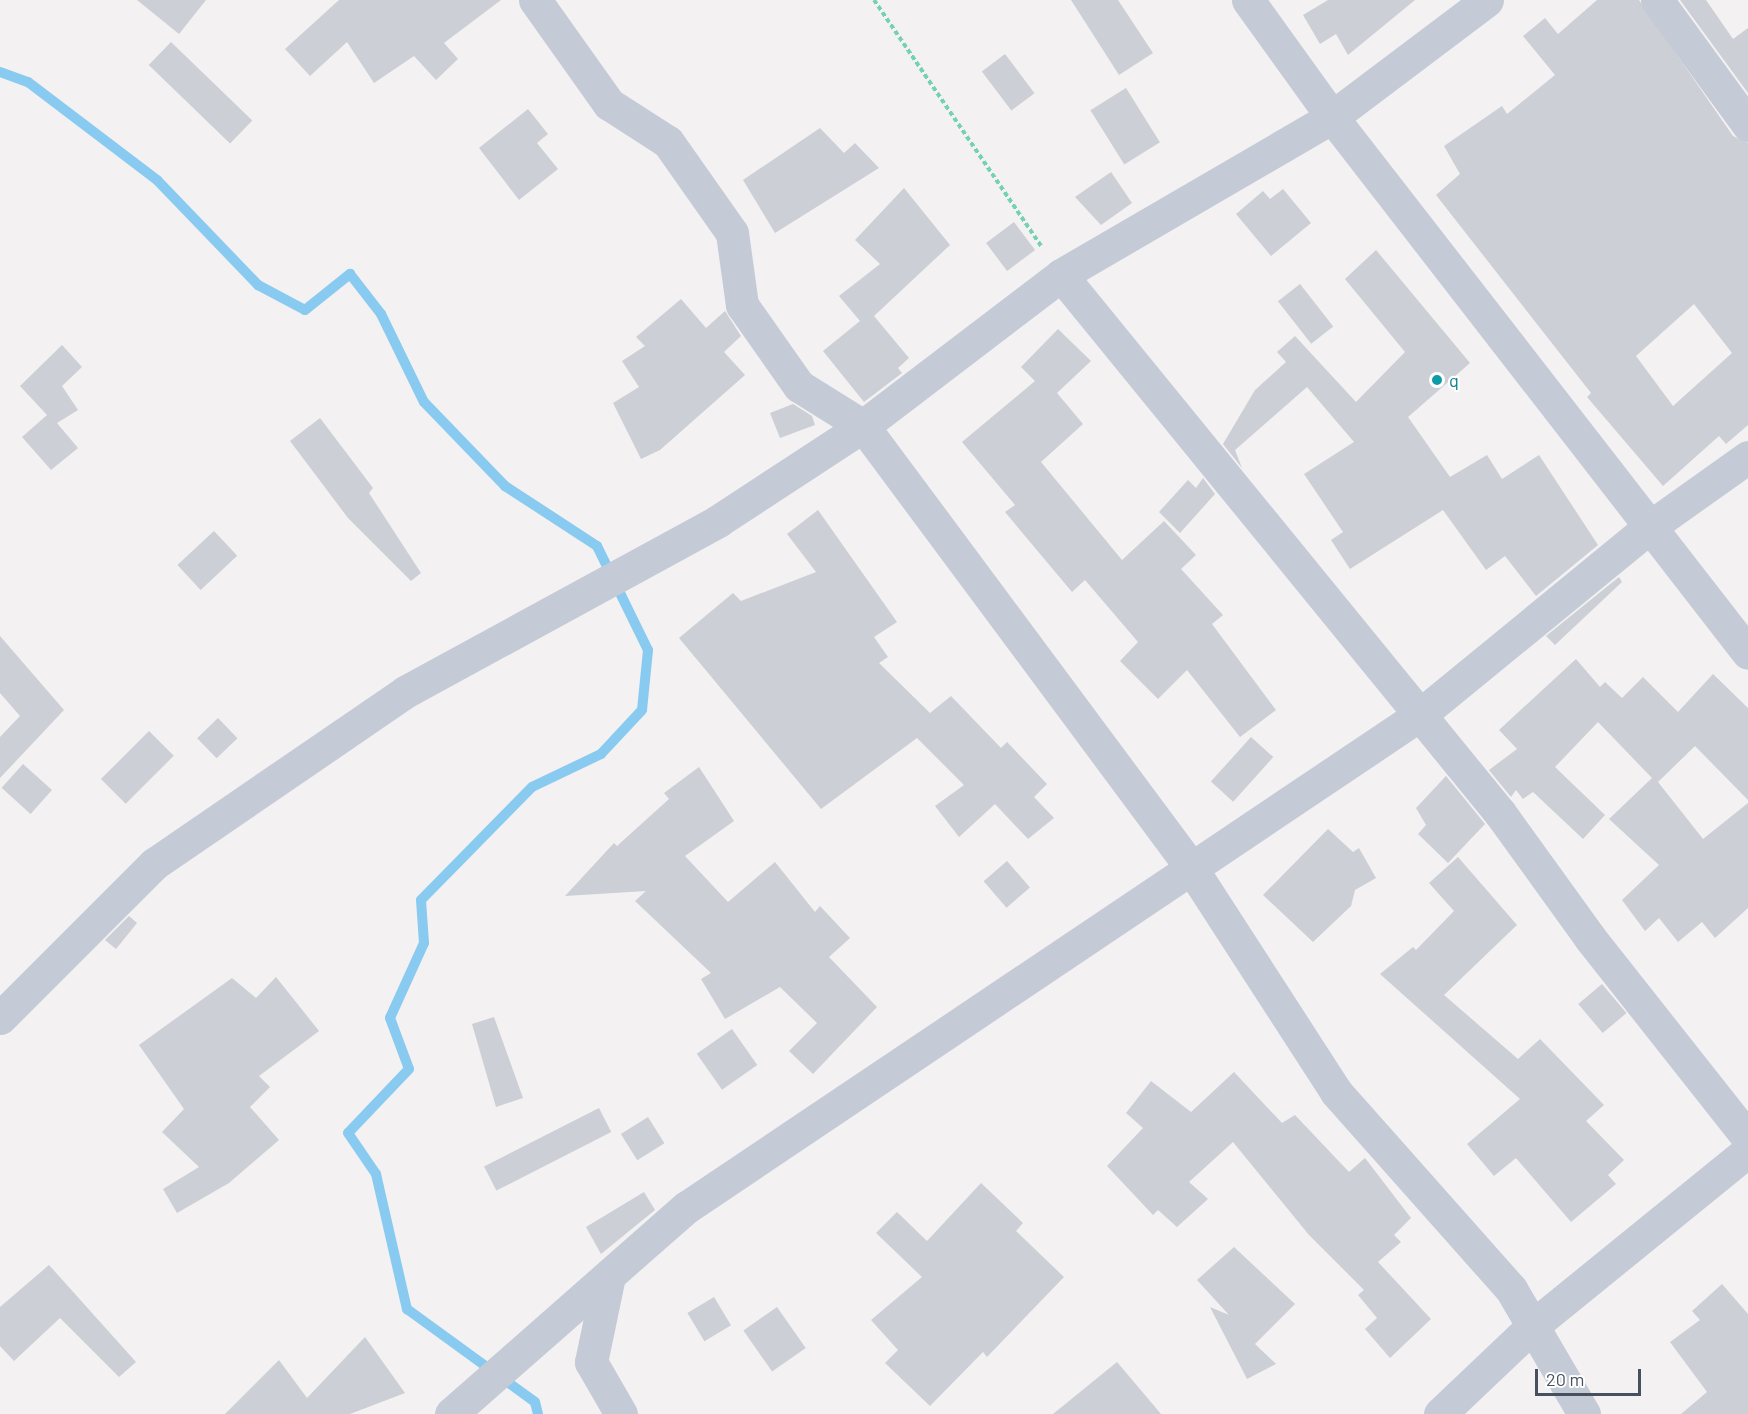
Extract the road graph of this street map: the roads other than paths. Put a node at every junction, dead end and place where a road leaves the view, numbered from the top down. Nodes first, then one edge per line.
1 (535, 0) edge
2 (1248, 0) edge
3 (1486, 0) edge
4 (1656, 0) edge
5 (1332, 117) junction
6 (1748, 125) edge
7 (1061, 275) junction
8 (863, 426) junction
9 (1748, 457) edge
10 (1651, 526) junction
11 (1748, 653) edge
12 (1421, 714) junction
13 (1191, 866) junction
14 (0, 1018) edge
15 (1748, 1138) edge
16 (1748, 1151) edge
17 (609, 1276) junction
18 (1535, 1324) junction
19 (451, 1414) edge
20 (621, 1414) edge
21 (1440, 1414) edge
22 (1584, 1414) edge

1 - 8 street
2 - 5 street
3 - 5 street
4 - 6 street
5 - 7 street
5 - 10 street
7 - 8 street
7 - 12 street
8 - 13 street
8 - 14 street
9 - 10 street
10 - 11 street
10 - 12 street
12 - 13 street
12 - 15 street
13 - 17 street
13 - 18 street
16 - 18 street
17 - 19 street
17 - 20 street
18 - 21 street
18 - 22 street

